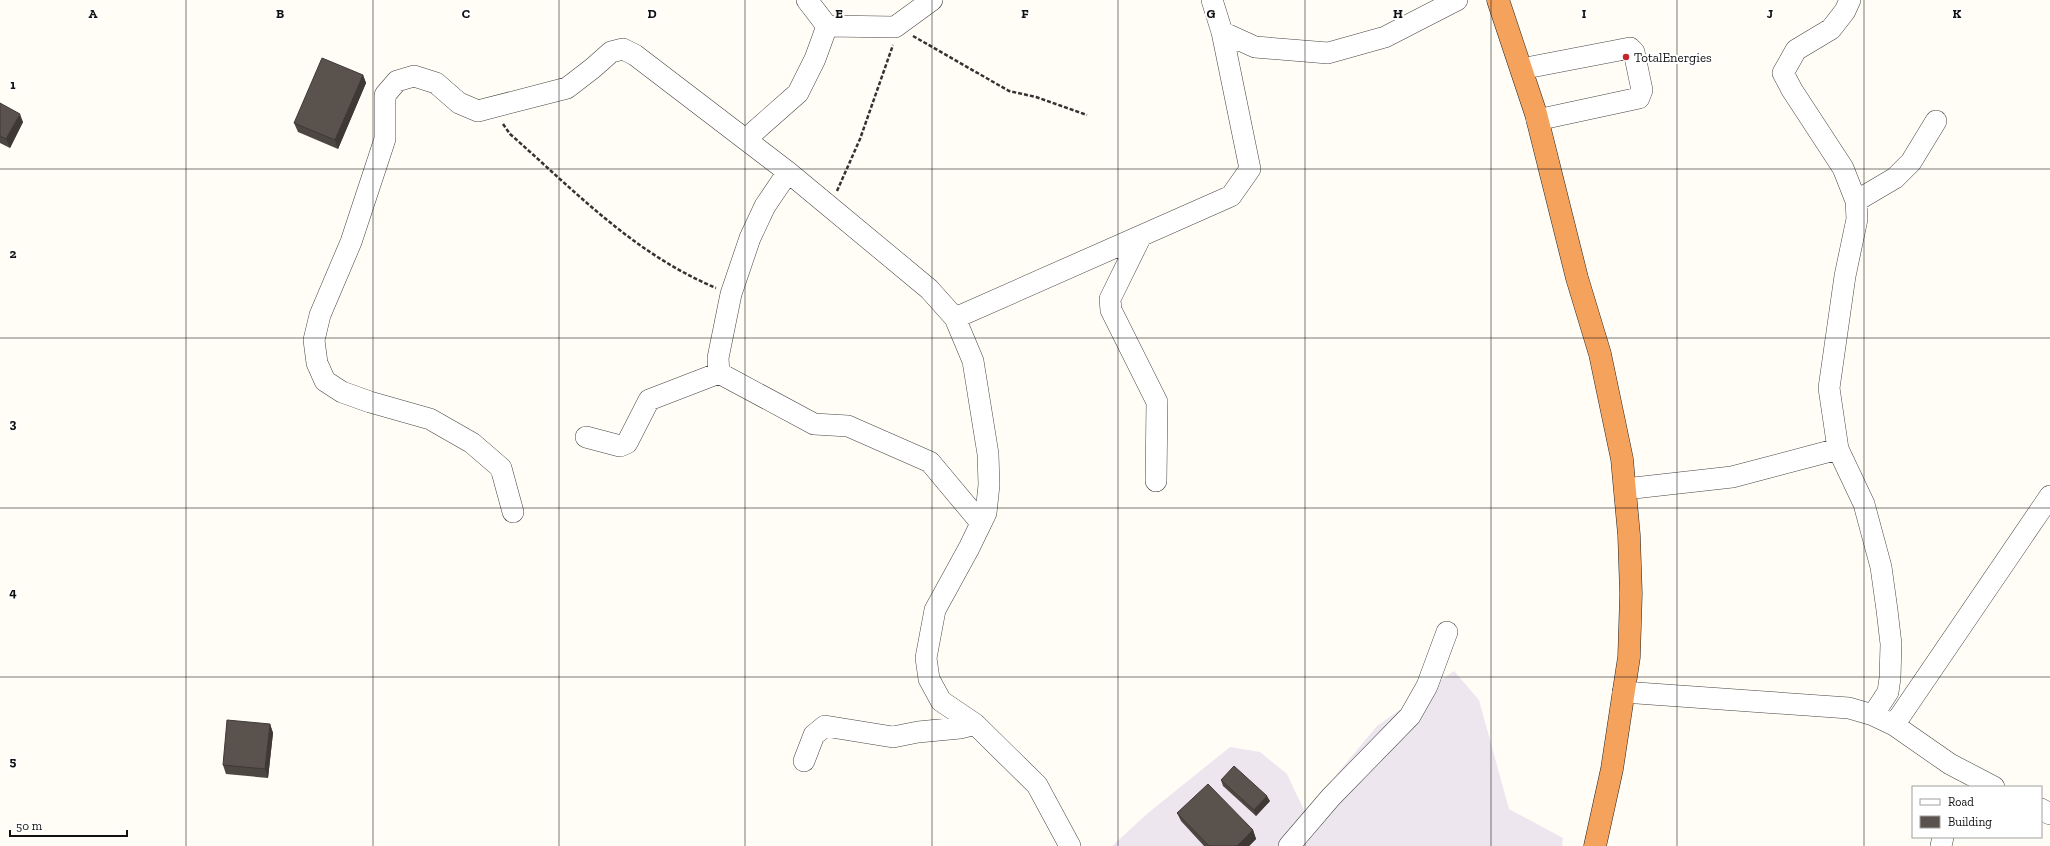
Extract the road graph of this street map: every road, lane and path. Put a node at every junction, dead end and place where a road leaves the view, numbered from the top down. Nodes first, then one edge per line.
1 (807, 0) edge
2 (932, 0) edge
3 (1212, 0) edge
4 (1457, 0) edge
5 (1498, 0) edge
6 (1850, 0) edge
7 (827, 26) junction
8 (895, 29) junction
9 (1222, 32) junction
10 (1521, 69) junction
11 (491, 107) junction
12 (1088, 116) dead end
13 (1537, 120) junction
14 (1936, 121) dead end
15 (746, 139) junction
16 (788, 172) junction
17 (1856, 201) junction
18 (830, 206) junction
19 (1141, 236) junction
20 (731, 295) junction
21 (955, 318) junction
22 (719, 373) junction
23 (586, 437) dead end
24 (1838, 449) junction
25 (1156, 481) dead end
26 (1625, 489) junction
27 (2050, 496) edge
28 (513, 512) dead end
29 (981, 523) junction
30 (1447, 632) dead end
31 (1623, 692) junction
32 (1873, 715) junction
33 (975, 724) junction
34 (1894, 725) junction
35 (804, 761) dead end
36 (1992, 786) edge
37 (1070, 846) edge
38 (1289, 846) edge
39 (1595, 846) edge

1 - 7 street
2 - 8 street
3 - 9 street
4 - 9 street
5 - 10 highway
6 - 17 street
7 - 8 street
7 - 15 street
8 - 12 path
8 - 18 path
9 - 19 street
10 - 13 highway
10 - 13 street
11 - 15 street
11 - 20 path
11 - 28 street
13 - 26 highway
14 - 17 street
15 - 16 street
16 - 18 street
16 - 20 street
17 - 24 street
18 - 21 street
19 - 21 street
19 - 25 street
20 - 22 street
21 - 29 street
22 - 23 street
22 - 29 street
24 - 26 street
24 - 32 street
26 - 31 highway
27 - 34 street
29 - 33 street
30 - 38 street
31 - 32 street
31 - 39 highway
32 - 34 street
33 - 35 street
33 - 37 street
34 - 36 street

